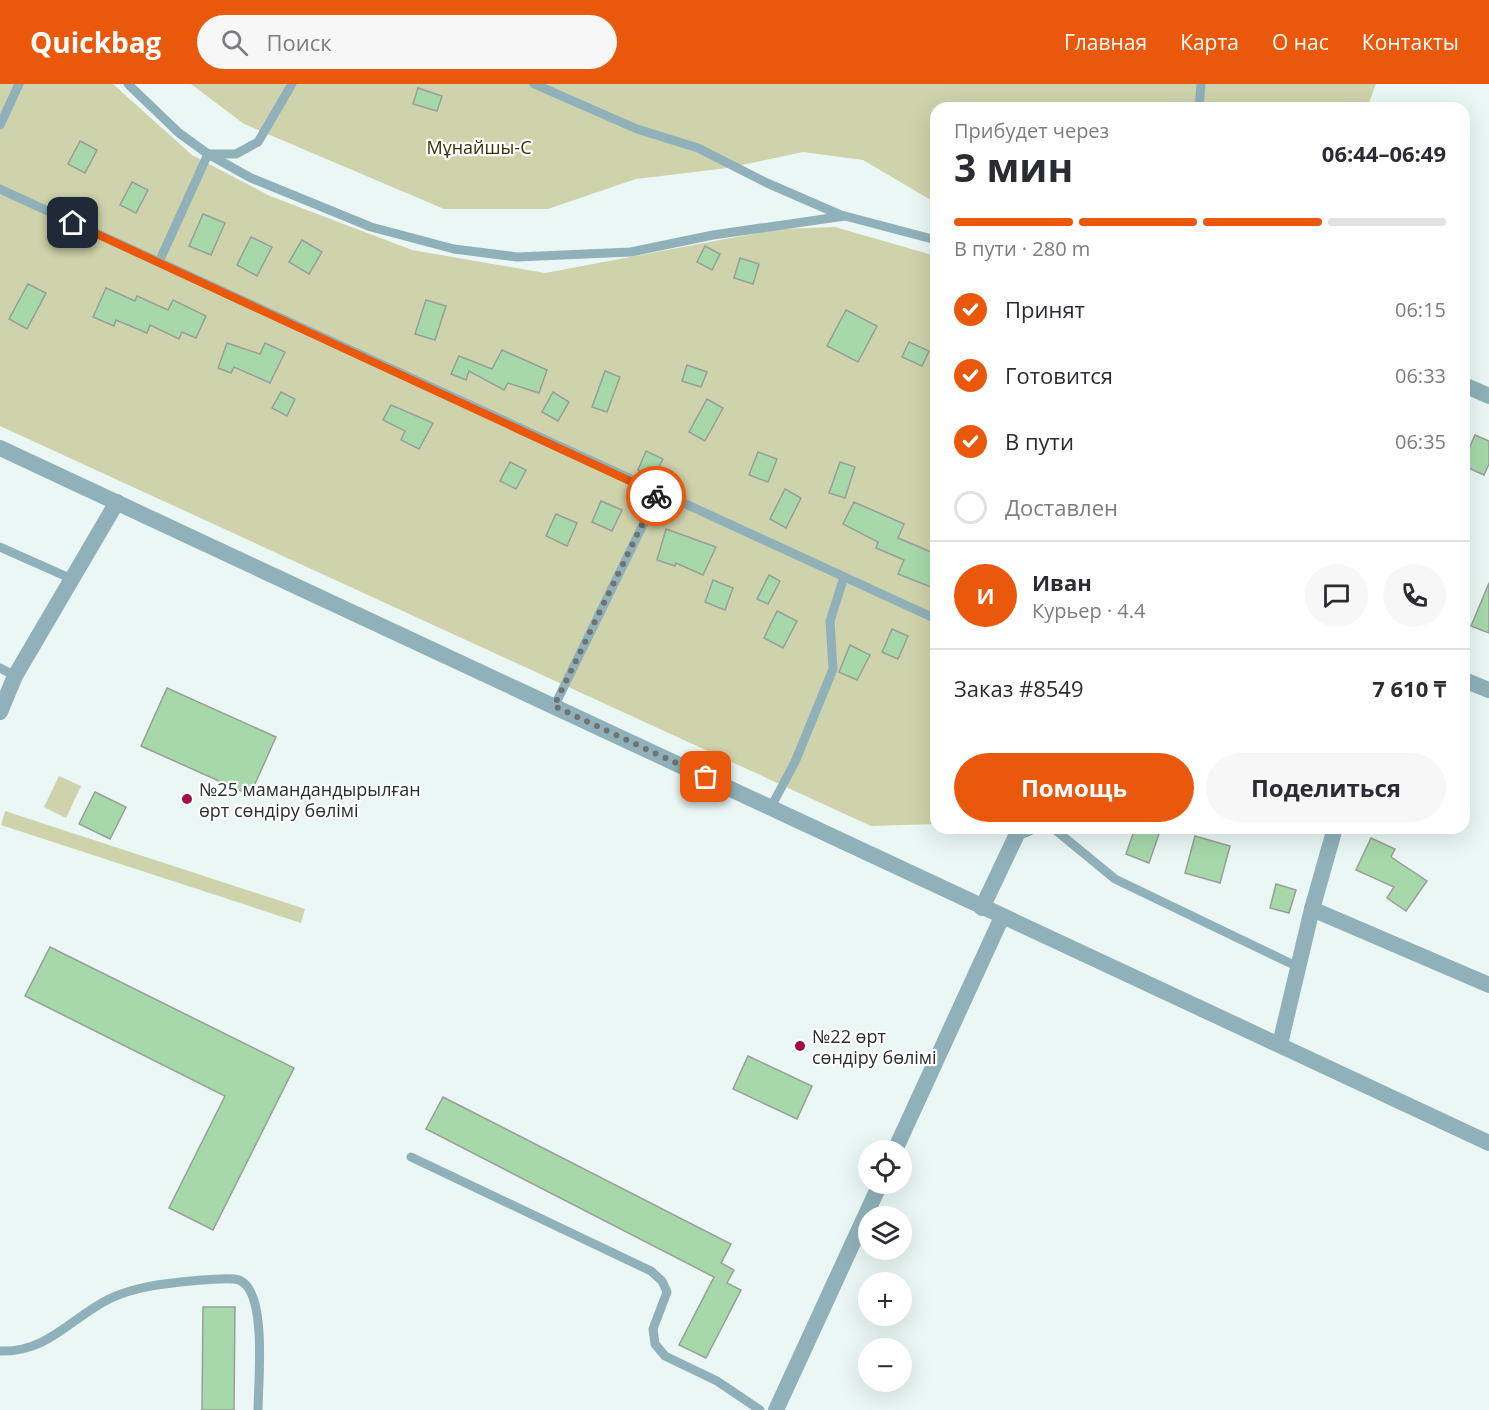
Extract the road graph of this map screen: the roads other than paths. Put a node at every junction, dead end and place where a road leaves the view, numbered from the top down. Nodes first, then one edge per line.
1 (18, 84) edge
2 (128, 84) edge
3 (292, 84) edge
4 (534, 84) edge
5 (1201, 84) edge
6 (1199, 102) edge
7 (0, 125) edge
8 (208, 154) junction
9 (0, 189) edge
10 (845, 216) junction
11 (930, 238) edge
12 (159, 262) junction
13 (1470, 388) edge
14 (1489, 396) edge
15 (0, 448) edge
16 (658, 494) junction
17 (117, 502) junction
18 (0, 547) edge
19 (844, 577) junction
20 (72, 579) junction
21 (930, 616) edge
22 (0, 668) edge
23 (15, 676) junction
24 (1470, 682) edge
25 (1489, 690) edge
26 (554, 706) junction
27 (0, 712) edge
28 (771, 807) junction
29 (1017, 834) edge
30 (1060, 834) edge
31 (1333, 834) edge
32 (982, 908) junction
33 (1312, 909) junction
34 (1002, 917) junction
35 (1298, 967) junction
36 (1489, 985) edge
37 (1280, 1044) junction
38 (900, 1140) edge
39 (1489, 1143) edge
40 (411, 1157) dead end
41 (875, 1194) edge
42 (0, 1351) edge
43 (258, 1410) edge
44 (760, 1410) edge
45 (776, 1410) edge

1 - 7 lane
2 - 8 lane
3 - 8 lane
4 - 10 lane
5 - 6 lane
8 - 10 lane
8 - 12 lane
9 - 12 lane
10 - 11 lane
12 - 16 lane
13 - 14 street
15 - 17 street
16 - 19 lane
16 - 26 lane
17 - 20 street
17 - 26 street
18 - 20 lane
19 - 21 lane
19 - 28 lane
20 - 23 street
22 - 23 lane
23 - 27 street
24 - 25 street
26 - 28 street
28 - 32 street
29 - 32 street
30 - 35 lane
31 - 33 street
32 - 34 street
33 - 35 street
33 - 36 street
34 - 37 street
34 - 38 street
35 - 37 street
37 - 39 street
40 - 44 lane
41 - 45 street
42 - 43 lane

